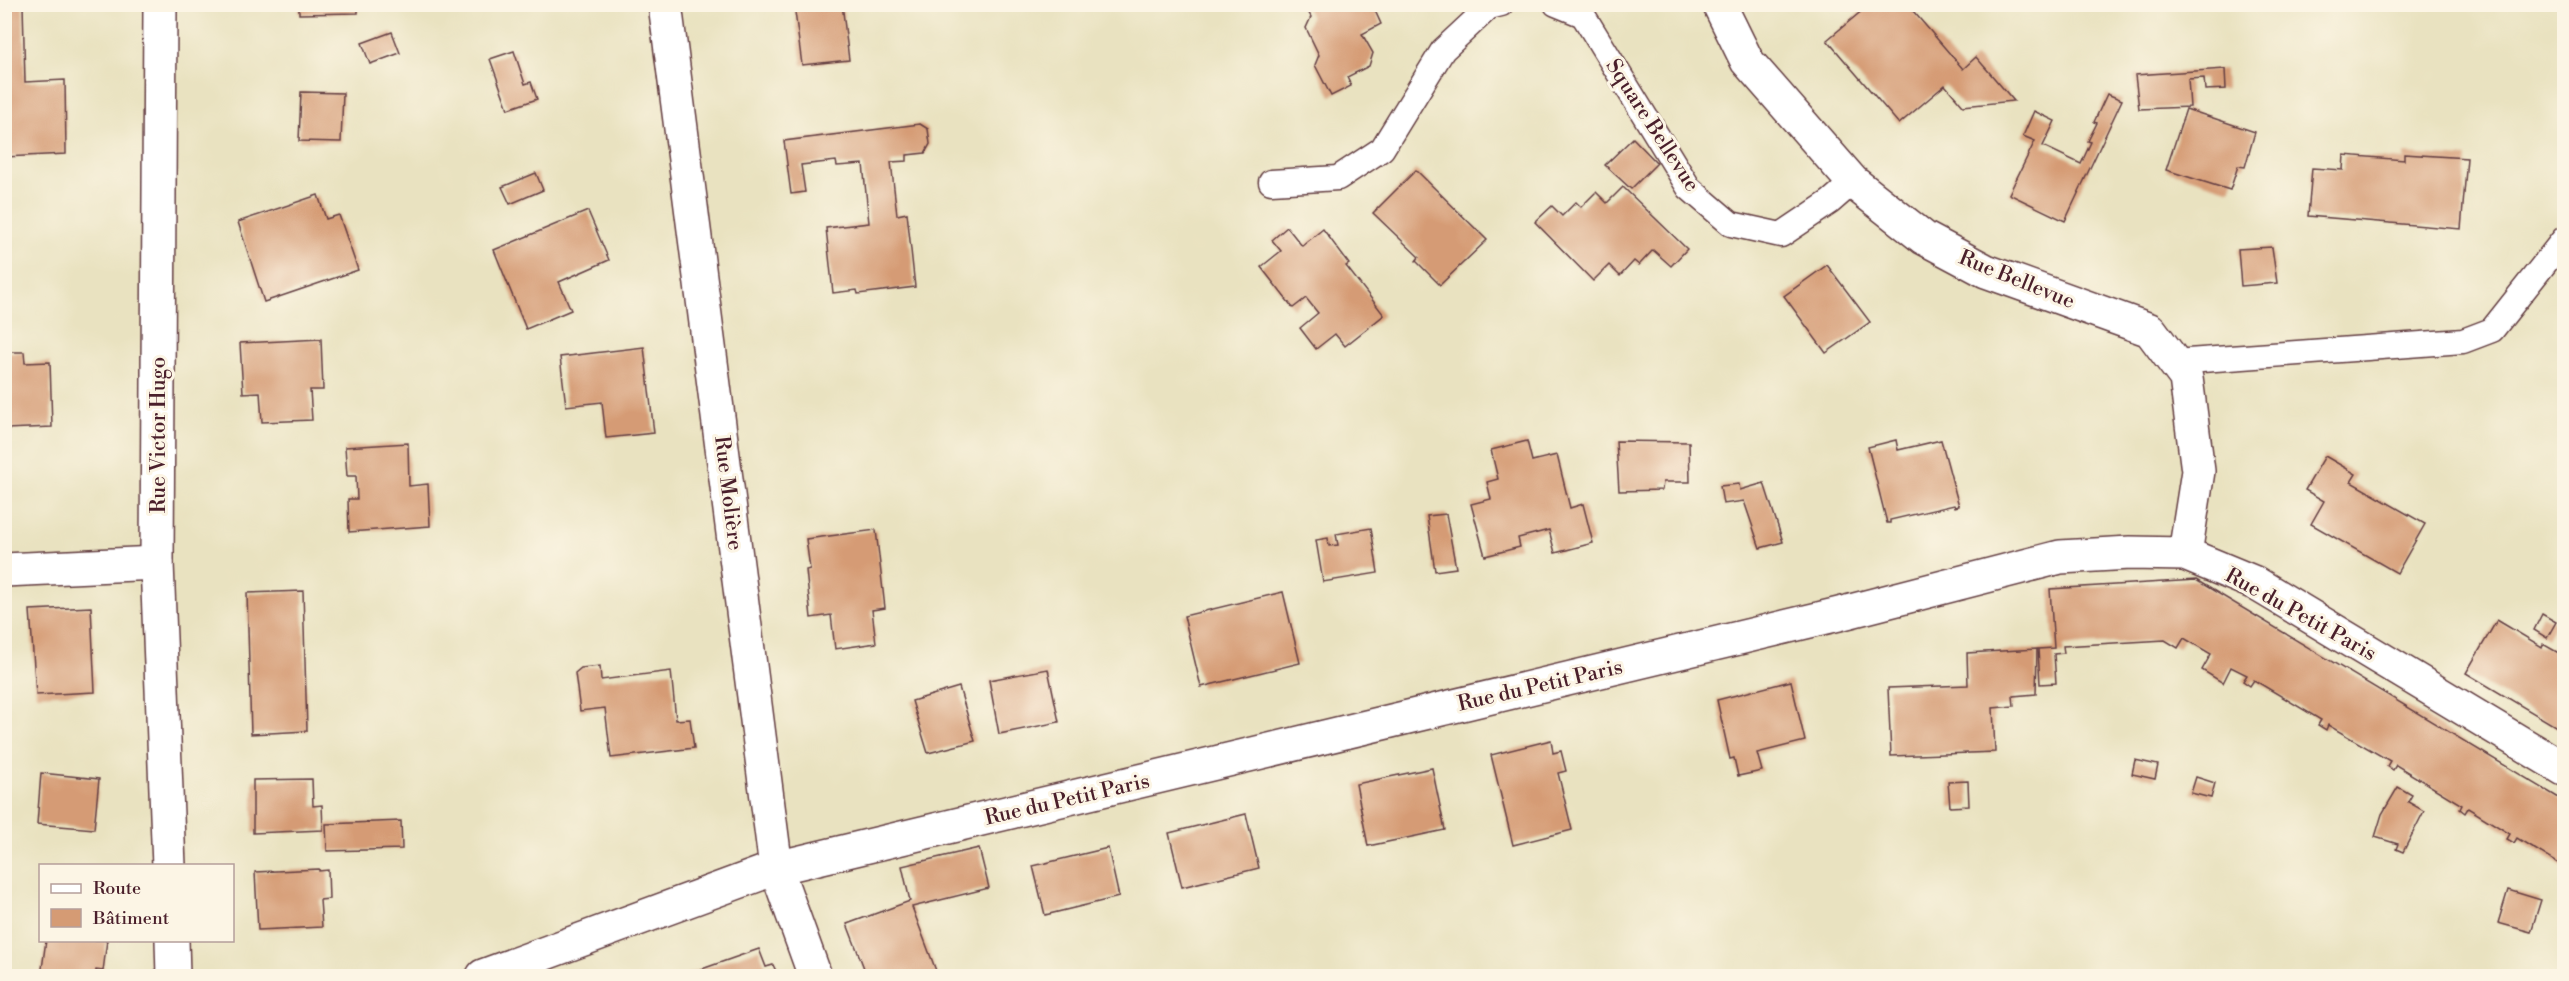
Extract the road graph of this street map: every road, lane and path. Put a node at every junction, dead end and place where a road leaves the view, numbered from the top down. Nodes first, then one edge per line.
1 (160, 4) edge
2 (665, 4) edge
3 (1501, 4) edge
4 (1556, 4) edge
5 (1719, 4) edge
6 (1271, 182) dead end
7 (1853, 182) junction
8 (2565, 239) edge
9 (2174, 362) junction
10 (2185, 554) junction
11 (157, 563) junction
12 (4, 570) edge
13 (2565, 769) edge
14 (169, 864) edge
15 (776, 868) junction
16 (172, 942) edge
17 (173, 976) edge
18 (483, 976) edge
19 (815, 976) edge

1 - 11 street, Rue Victor Hugo
2 - 15 street, Rue Molière
3 - 6 lane
4 - 7 lane, Square Bellevue
5 - 7 street, Rue Bellevue
7 - 9 street, Rue Bellevue
8 - 9 lane
9 - 10 street, Rue Bellevue
10 - 13 street, Rue du Petit Paris
10 - 15 street, Rue du Petit Paris
11 - 12 street
11 - 14 street, Rue Victor Hugo
15 - 18 street, Rue du Petit Paris
15 - 19 street, Rue Molière
16 - 17 street

